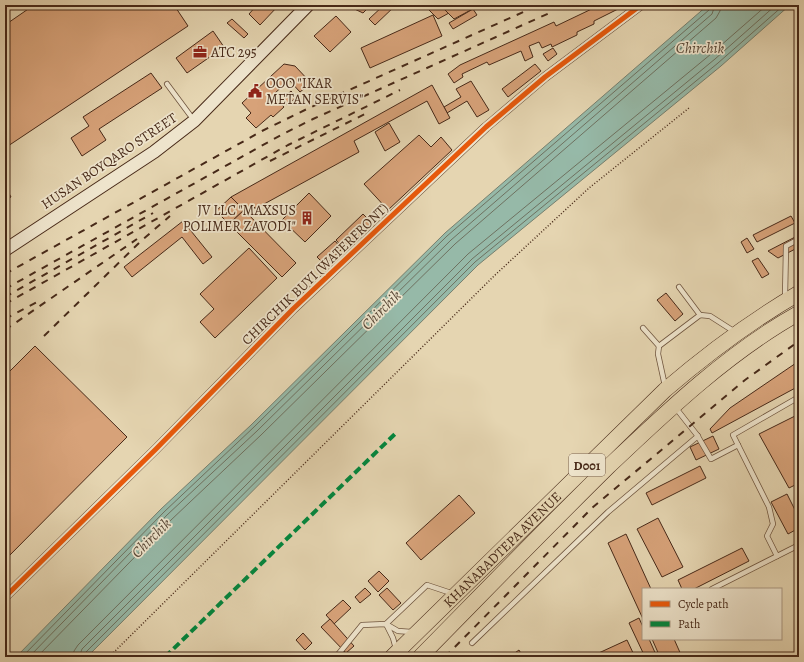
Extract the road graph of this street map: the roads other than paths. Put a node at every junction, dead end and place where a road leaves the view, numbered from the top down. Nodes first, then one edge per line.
1 (298, 5) edge
2 (308, 5) edge
3 (641, 5) edge
4 (167, 84) dead end
5 (192, 118) junction
6 (799, 239) edge
7 (5, 240) edge
8 (5, 250) edge
9 (679, 287) dead end
10 (799, 293) edge
11 (784, 302) junction
12 (799, 313) edge
13 (700, 315) junction
14 (643, 328) dead end
15 (737, 333) junction
16 (659, 346) junction
17 (665, 390) junction
18 (799, 397) edge
19 (674, 406) junction
20 (698, 436) junction
21 (738, 444) junction
22 (799, 545) edge
23 (778, 556) junction
24 (714, 588) edge
25 (456, 594) junction
26 (5, 597) edge
27 (386, 624) junction
28 (415, 633) junction
29 (472, 643) dead end
30 (394, 654) edge
31 (336, 657) edge
32 (420, 657) edge

1 - 5 main road, HUSAN BOYQARO STREET
2 - 5 main road, HUSAN BOYQARO STREET
3 - 26 street, CHIRCHIK BUYI (WATERFRONT)
4 - 5 lane
5 - 7 main road, HUSAN BOYQARO STREET
5 - 8 main road, HUSAN BOYQARO STREET
6 - 11 lane
9 - 13 lane
10 - 11 highway, KHANABADTEPA AVENUE / D001
11 - 15 highway, KHANABADTEPA AVENUE / D001
12 - 19 highway, KHANABADTEPA AVENUE / D001
13 - 15 lane
13 - 16 lane
14 - 16 lane
15 - 17 highway, KHANABADTEPA AVENUE / D001
16 - 17 lane
17 - 25 highway, KHANABADTEPA AVENUE / D001
18 - 21 lane
19 - 20 lane
19 - 32 highway, KHANABADTEPA AVENUE / D001
20 - 21 lane
20 - 29 lane
21 - 23 lane
22 - 23 lane
23 - 24 lane
25 - 27 lane
25 - 28 highway, KHANABADTEPA AVENUE / D001
27 - 28 lane
27 - 30 lane
27 - 31 lane
28 - 30 highway, KHANABADTEPA AVENUE / D001

